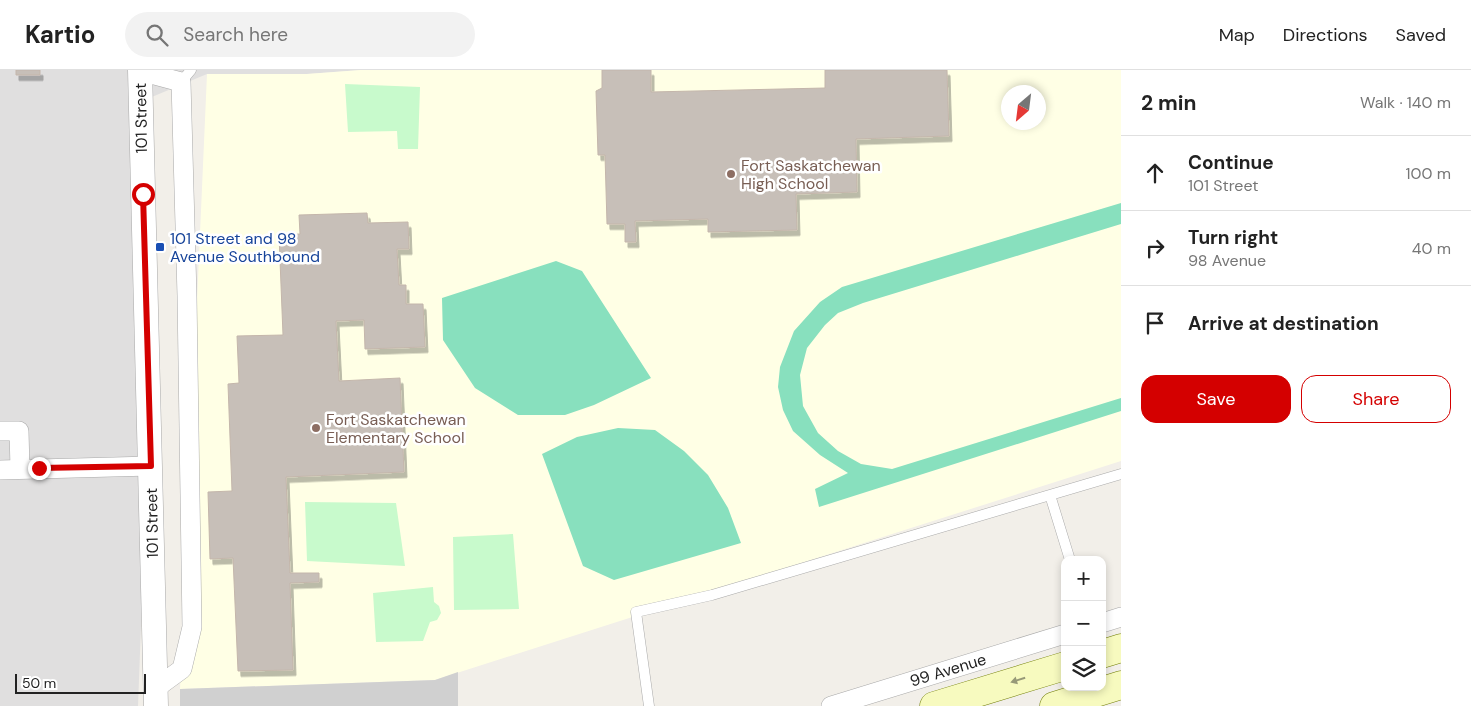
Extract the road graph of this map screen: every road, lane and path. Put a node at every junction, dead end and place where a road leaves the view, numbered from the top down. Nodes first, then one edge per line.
1 (140, 70) edge
2 (186, 76) edge
3 (0, 431) edge
4 (151, 466) junction
5 (20, 469) junction
6 (0, 470) edge
7 (1121, 474) edge
8 (1050, 495) junction
9 (1069, 556) edge
10 (1121, 617) edge
11 (1106, 622) edge
12 (1061, 635) edge
13 (1121, 648) edge
14 (1106, 653) edge
15 (1061, 667) edge
16 (1121, 685) edge
17 (156, 697) edge
18 (649, 706) edge
19 (831, 706) edge
20 (934, 706) edge
21 (1054, 706) edge

1 - 2 street
1 - 4 street, 101 Street
2 - 17 street
3 - 5 street
4 - 5 street
4 - 17 street, 101 Street
5 - 6 street
7 - 8 lane
8 - 9 lane
8 - 18 lane
10 - 11 street
12 - 19 street, 99 Avenue
13 - 14 main road
15 -> 20 main road, 99 Avenue
16 - 21 main road

